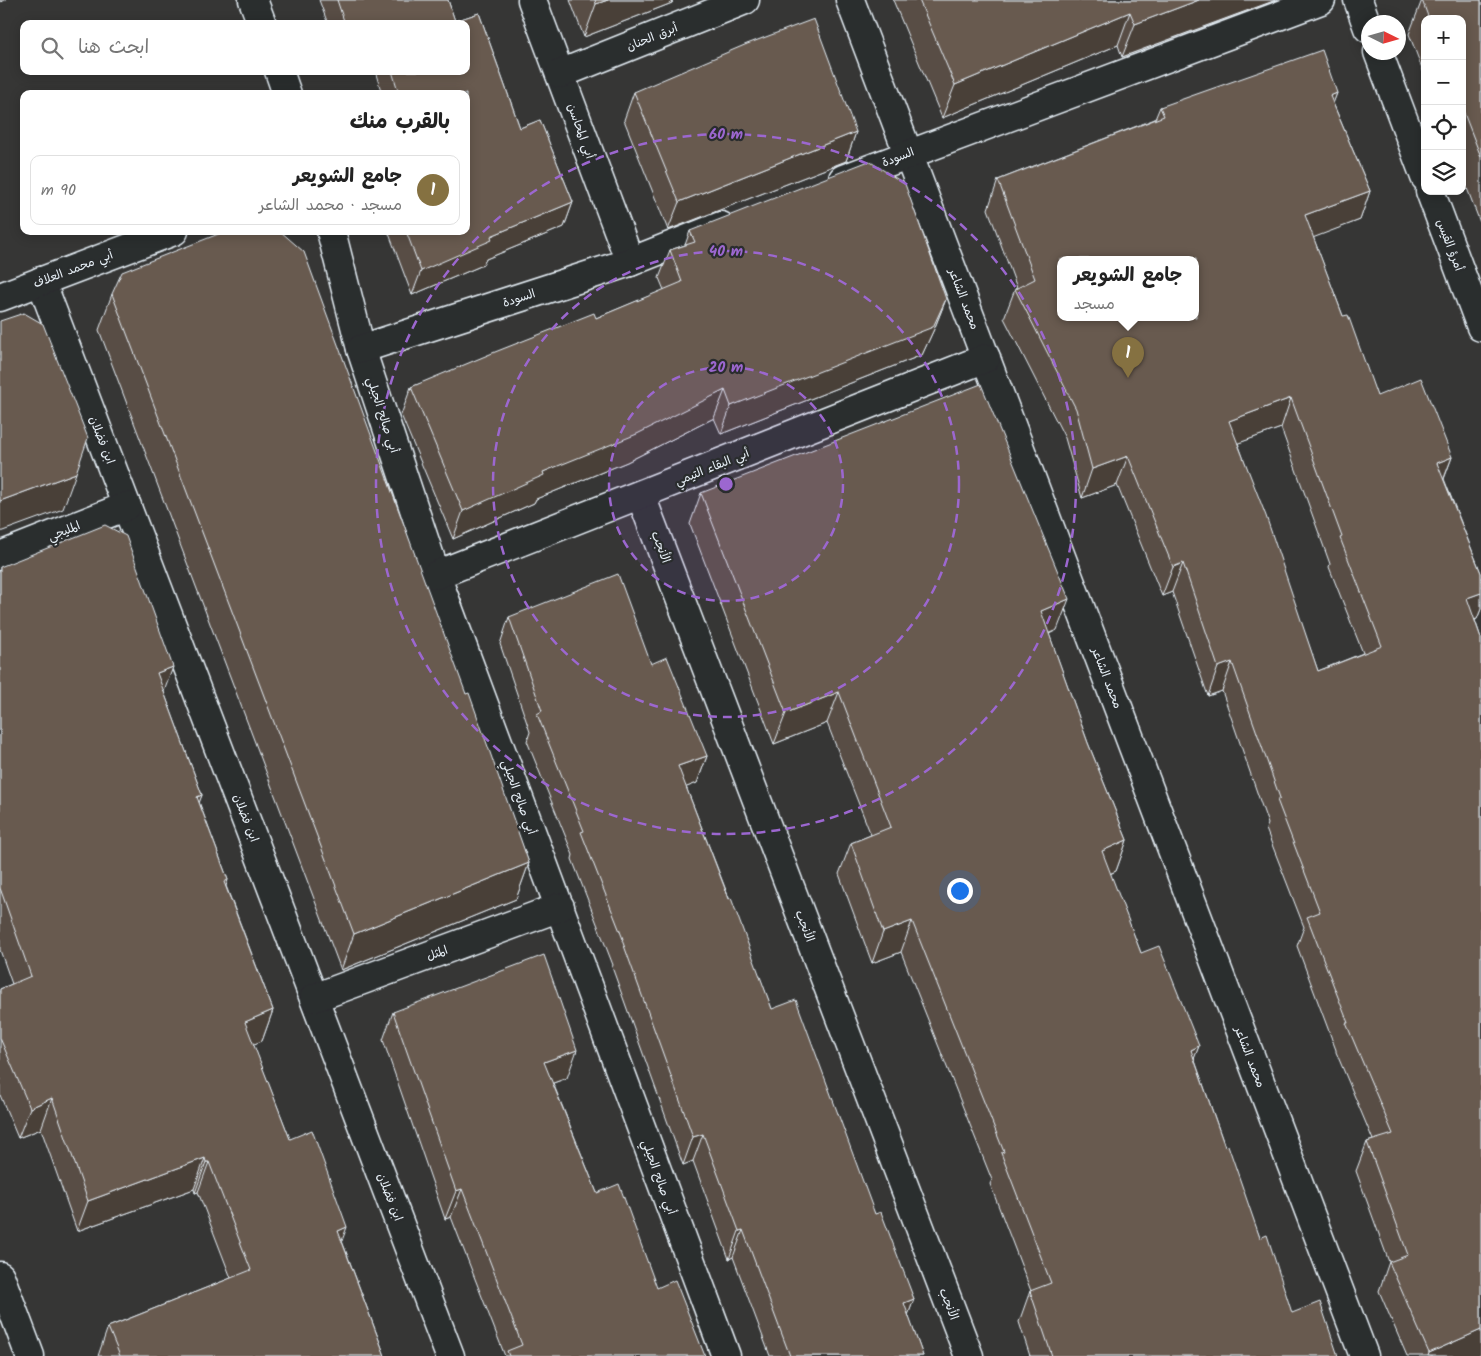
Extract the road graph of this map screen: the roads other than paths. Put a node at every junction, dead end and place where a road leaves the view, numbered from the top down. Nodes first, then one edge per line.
1 (253, 0) edge
2 (532, 0) edge
3 (744, 0) edge
4 (850, 0) edge
5 (1321, 0) edge
6 (1358, 0) edge
7 (1363, 15) edge
8 (260, 20) edge
9 (1381, 60) edge
10 (560, 74) junction
11 (280, 75) edge
12 (286, 90) edge
13 (908, 153) junction
14 (1421, 166) edge
15 (825, 186) edge
16 (1432, 195) edge
17 (741, 218) edge
18 (163, 235) edge
19 (332, 235) edge
20 (630, 262) junction
21 (41, 281) junction
22 (0, 297) edge
23 (1481, 327) edge
24 (361, 349) junction
25 (986, 358) junction
26 (641, 496) junction
27 (127, 506) junction
28 (0, 556) edge
29 (436, 575) junction
30 (560, 907) junction
31 (314, 998) junction
32 (0, 1276) edge
33 (18, 1346) edge
34 (450, 1356) edge
35 (726, 1356) edge
36 (969, 1356) edge
37 (1364, 1356) edge

1 - 8 street
2 - 10 street, أبي المحاسن
3 - 10 street, أبرق الحنان
4 - 13 street, محمد الشاعر
5 - 13 street, السودة
6 - 7 street
9 - 14 street
10 - 20 street, أبي المحاسن
11 - 12 street
13 - 15 street, السودة
13 - 25 street, محمد الشاعر
16 - 23 street, أمرؤ القيس
17 - 20 street, السودة
18 - 21 street, أبي محمد العلاف
19 - 24 street, أبي صالح الجيلي
20 - 24 street, السودة
21 - 22 street, أبي محمد العلاف
21 - 27 street, ابن فضلان
24 - 29 street, أبي صالح الجيلي
25 - 26 street, أبي البقاء التيمي
25 - 37 street, محمد الشاعر
26 - 29 street, أبي البقاء التيمي
26 - 36 street, الأنجب
27 - 28 street, المليجي
27 - 31 street, ابن فضلان
29 - 30 street, أبي صالح الجيلي
30 - 31 street, المثل
30 - 35 street, أبي صالح الجيلي
31 - 34 street, ابن فضلان
32 - 33 street

